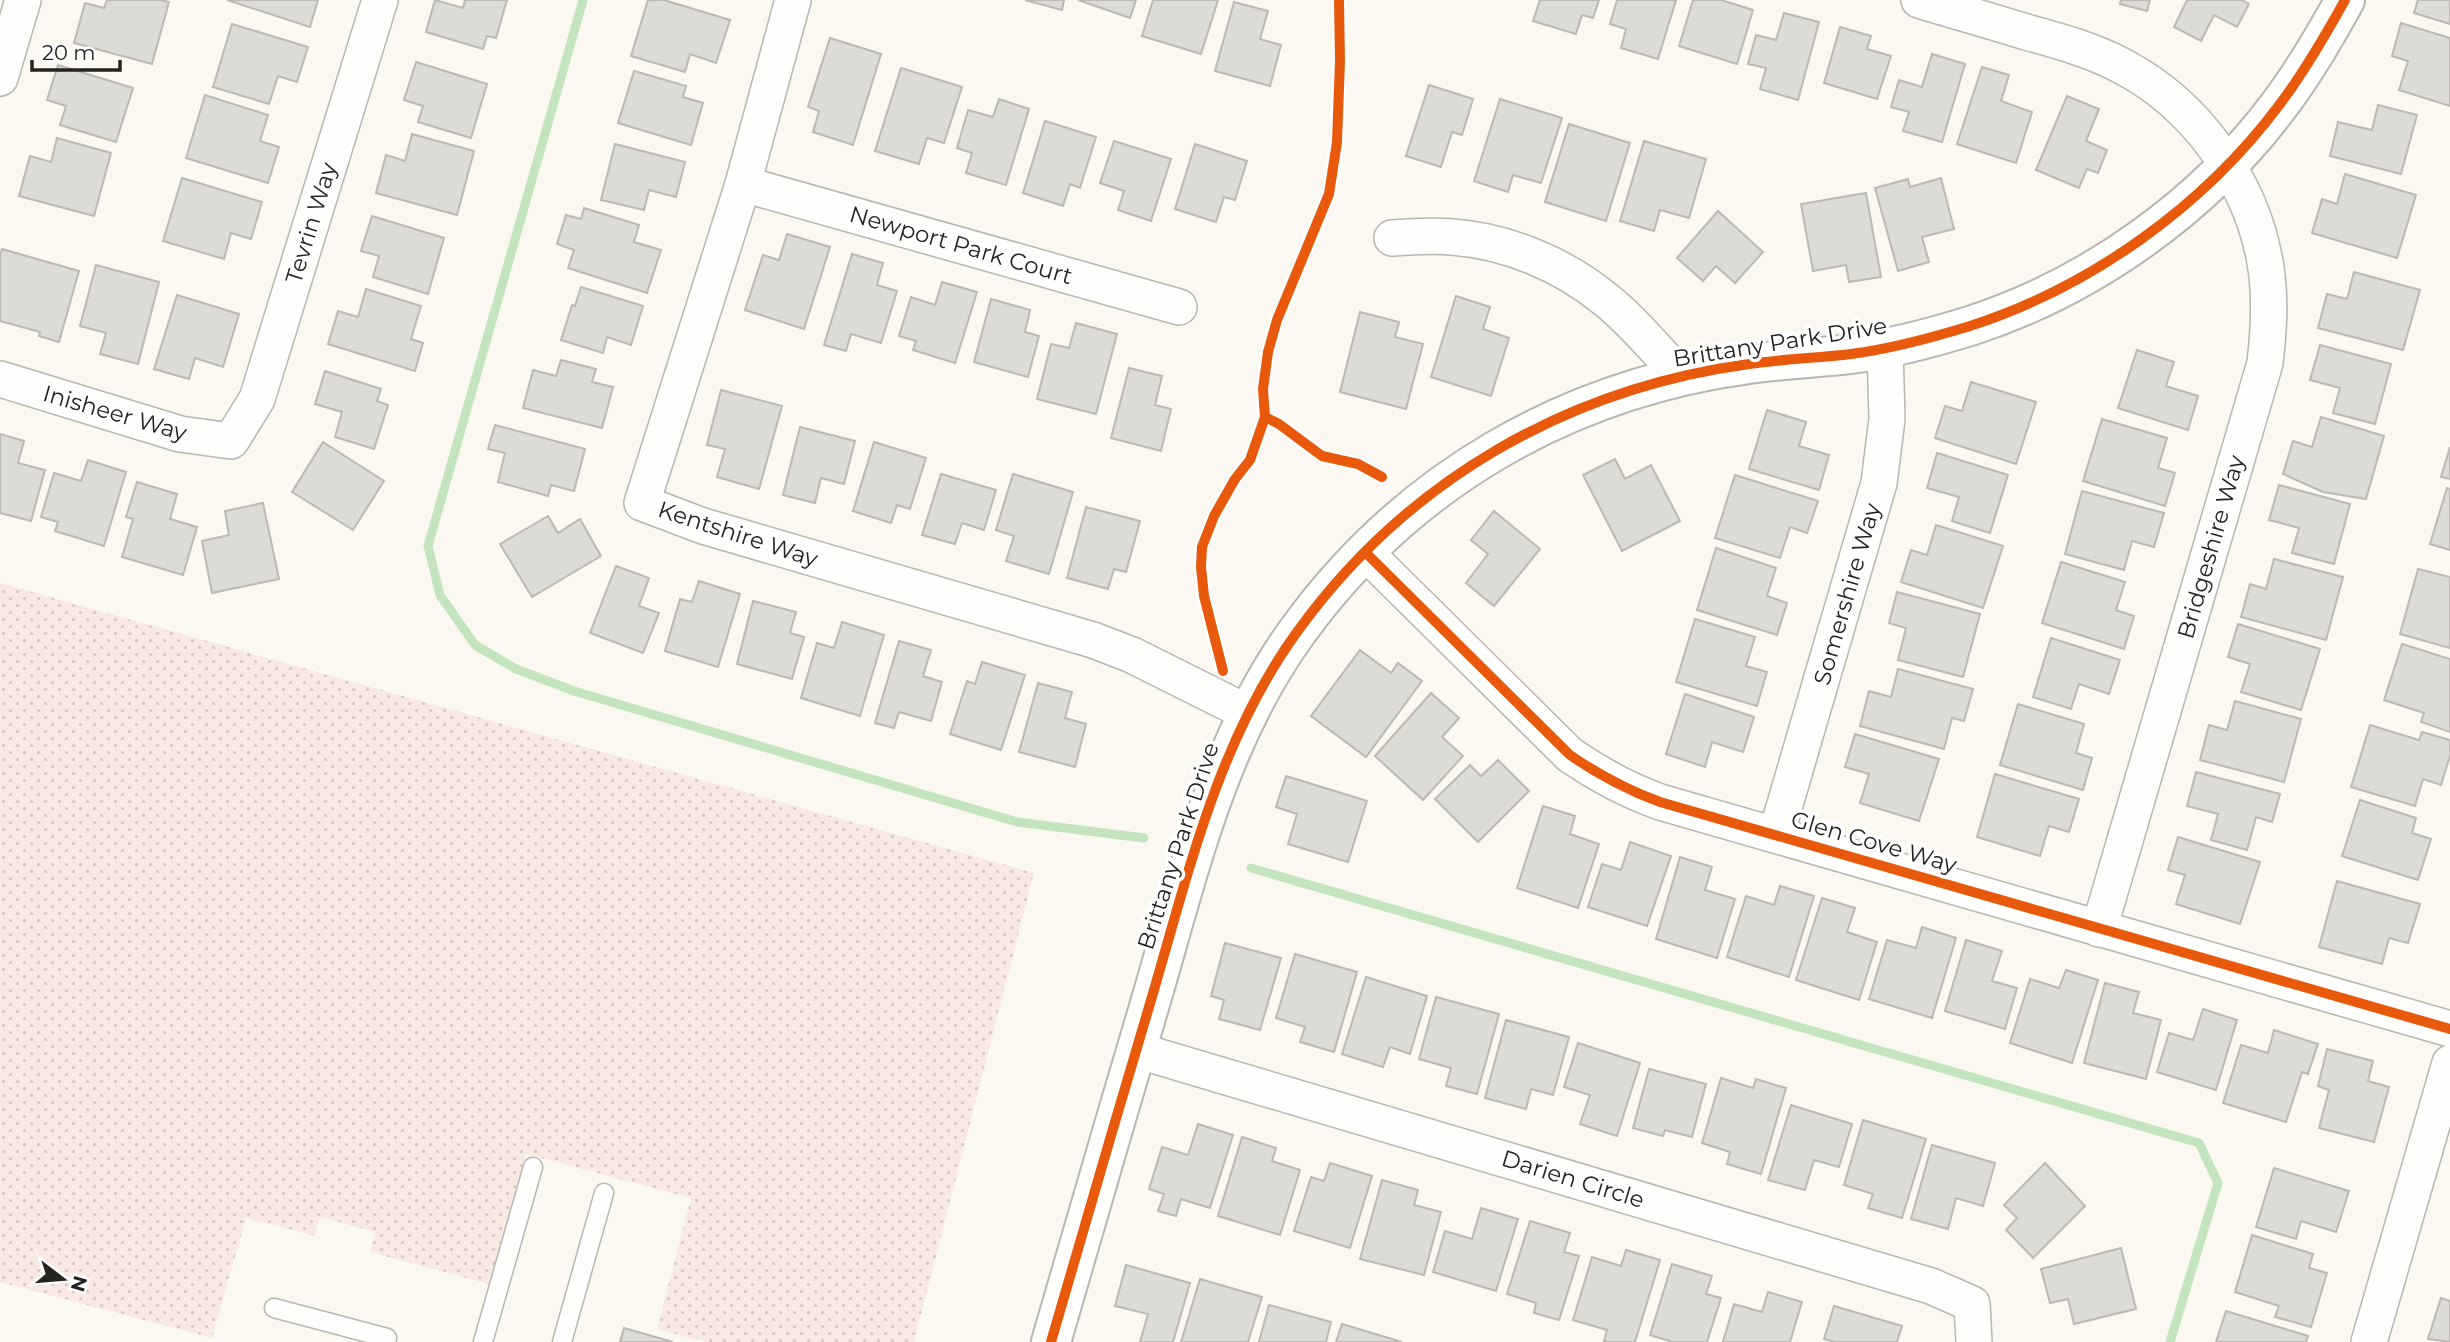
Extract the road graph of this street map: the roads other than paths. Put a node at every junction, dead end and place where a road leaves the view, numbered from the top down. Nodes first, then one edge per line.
1 (23, 0) edge
2 (380, 0) edge
3 (793, 0) edge
4 (1919, 0) edge
5 (2345, 0) edge
6 (0, 78) edge
7 (2227, 165) junction
8 (743, 184) junction
9 (1392, 237) dead end
10 (1179, 307) dead end
11 (1885, 349) junction
12 (1681, 376) junction
13 (0, 379) edge
14 (231, 441) joint
15 (1366, 553) junction
16 (1248, 713) junction
17 (1776, 835) junction
18 (2099, 929) junction
19 (2450, 1029) edge
20 (1136, 1050) junction
21 (2450, 1063) edge
22 (533, 1167) dead end
23 (604, 1194) dead end
24 (274, 1308) dead end
25 (386, 1342) edge
26 (483, 1342) edge
27 (562, 1342) edge
28 (1051, 1342) edge
29 (1974, 1342) edge
30 (2369, 1342) edge

1 - 6 street
2 - 14 street, Tevrin Way
3 - 8 street, Kentshire Way
4 - 7 street, Bridgeshire Way
5 - 7 street, Brittany Park Drive
7 - 11 street, Brittany Park Drive
7 - 18 street, Bridgeshire Way
8 - 10 street, Newport Park Court
8 - 16 street, Kentshire Way
9 - 12 street
11 - 12 street, Brittany Park Drive
11 - 17 street, Somershire Way
12 - 15 street, Brittany Park Drive
13 - 14 street, Inisheer Way
15 - 16 street, Brittany Park Drive
15 - 17 street, Glen Cove Way
16 - 20 street, Brittany Park Drive
17 - 18 street, Glen Cove Way
18 - 19 street, Glen Cove Way
20 - 28 street, Brittany Park Drive
20 - 29 street, Darien Circle
21 - 30 street
22 - 26 lane
23 - 27 lane
24 - 25 lane

